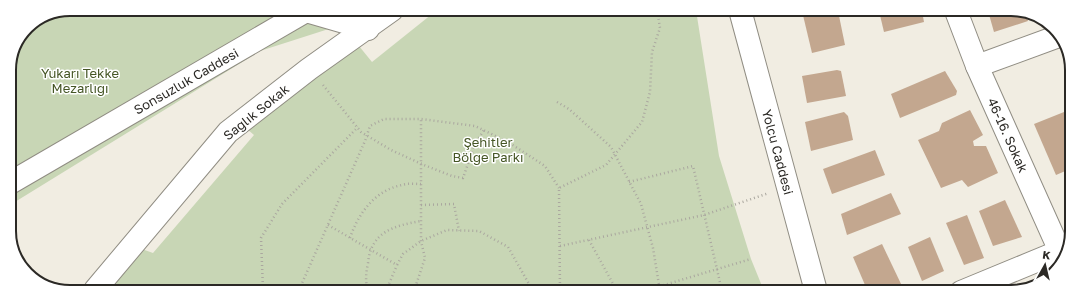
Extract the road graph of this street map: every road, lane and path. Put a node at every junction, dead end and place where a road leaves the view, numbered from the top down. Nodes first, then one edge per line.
1 (297, 16) edge
2 (323, 16) edge
3 (384, 16) edge
4 (658, 16) edge
5 (741, 16) edge
6 (958, 16) edge
7 (368, 29) junction
8 (1054, 38) edge
9 (977, 66) junction
10 (309, 69) junction
11 (557, 102) dead end
12 (421, 119) junction
13 (358, 127) junction
14 (484, 130) junction
15 (367, 136) junction
16 (615, 155) junction
17 (421, 164) junction
18 (16, 180) edge
19 (629, 182) junction
20 (421, 184) junction
21 (788, 187) junction
22 (559, 188) junction
23 (421, 205) junction
24 (704, 215) junction
25 (421, 221) junction
26 (328, 225) junction
27 (647, 227) junction
28 (459, 231) junction
29 (350, 238) junction
30 (589, 240) junction
31 (421, 241) junction
32 (560, 246) junction
33 (1062, 248) edge
34 (369, 249) junction
35 (1060, 253) edge
36 (751, 259) dead end
37 (397, 265) junction
38 (717, 270) junction
39 (99, 285) edge
40 (263, 285) edge
41 (301, 285) edge
42 (366, 285) edge
43 (389, 285) edge
44 (416, 285) edge
45 (530, 285) edge
46 (560, 285) edge
47 (614, 285) edge
48 (660, 285) edge
49 (667, 285) edge
50 (721, 285) edge
51 (814, 285) edge
52 (979, 285) edge

1 - 18 street, Sonsuzluk Caddesi
2 - 7 street, Sonsuzluk Caddesi
3 - 7 street, Sağlık Sokak
4 - 16 path
5 - 21 street, Yolcu Caddesi
6 - 9 street, 46-16. Sokak
7 - 10 street, Sağlık Sokak
8 - 9 street
9 - 33 street, 46-16. Sokak
10 - 13 path
10 - 39 street, Sağlık Sokak
11 - 16 path
12 - 14 path
12 - 15 path
12 - 17 path
13 - 15 path
13 - 40 path
14 - 17 path
14 - 22 path
15 - 17 path
15 - 26 path
16 - 19 path
16 - 22 path
17 - 20 path
19 - 24 path
19 - 27 path
20 - 23 path
20 - 29 path
21 - 24 path
21 - 51 street, Yolcu Caddesi
22 - 32 path
23 - 25 path
23 - 28 path
24 - 27 path
24 - 38 path
25 - 31 path
25 - 34 path
26 - 29 path
26 - 41 path
27 - 30 path
27 - 48 path
28 - 31 path
28 - 45 path
29 - 34 path
30 - 32 path
30 - 47 path
31 - 37 path
31 - 44 path
32 - 46 path
34 - 37 path
34 - 42 path
35 - 52 street
36 - 38 path
37 - 43 path
38 - 49 path
38 - 50 path

